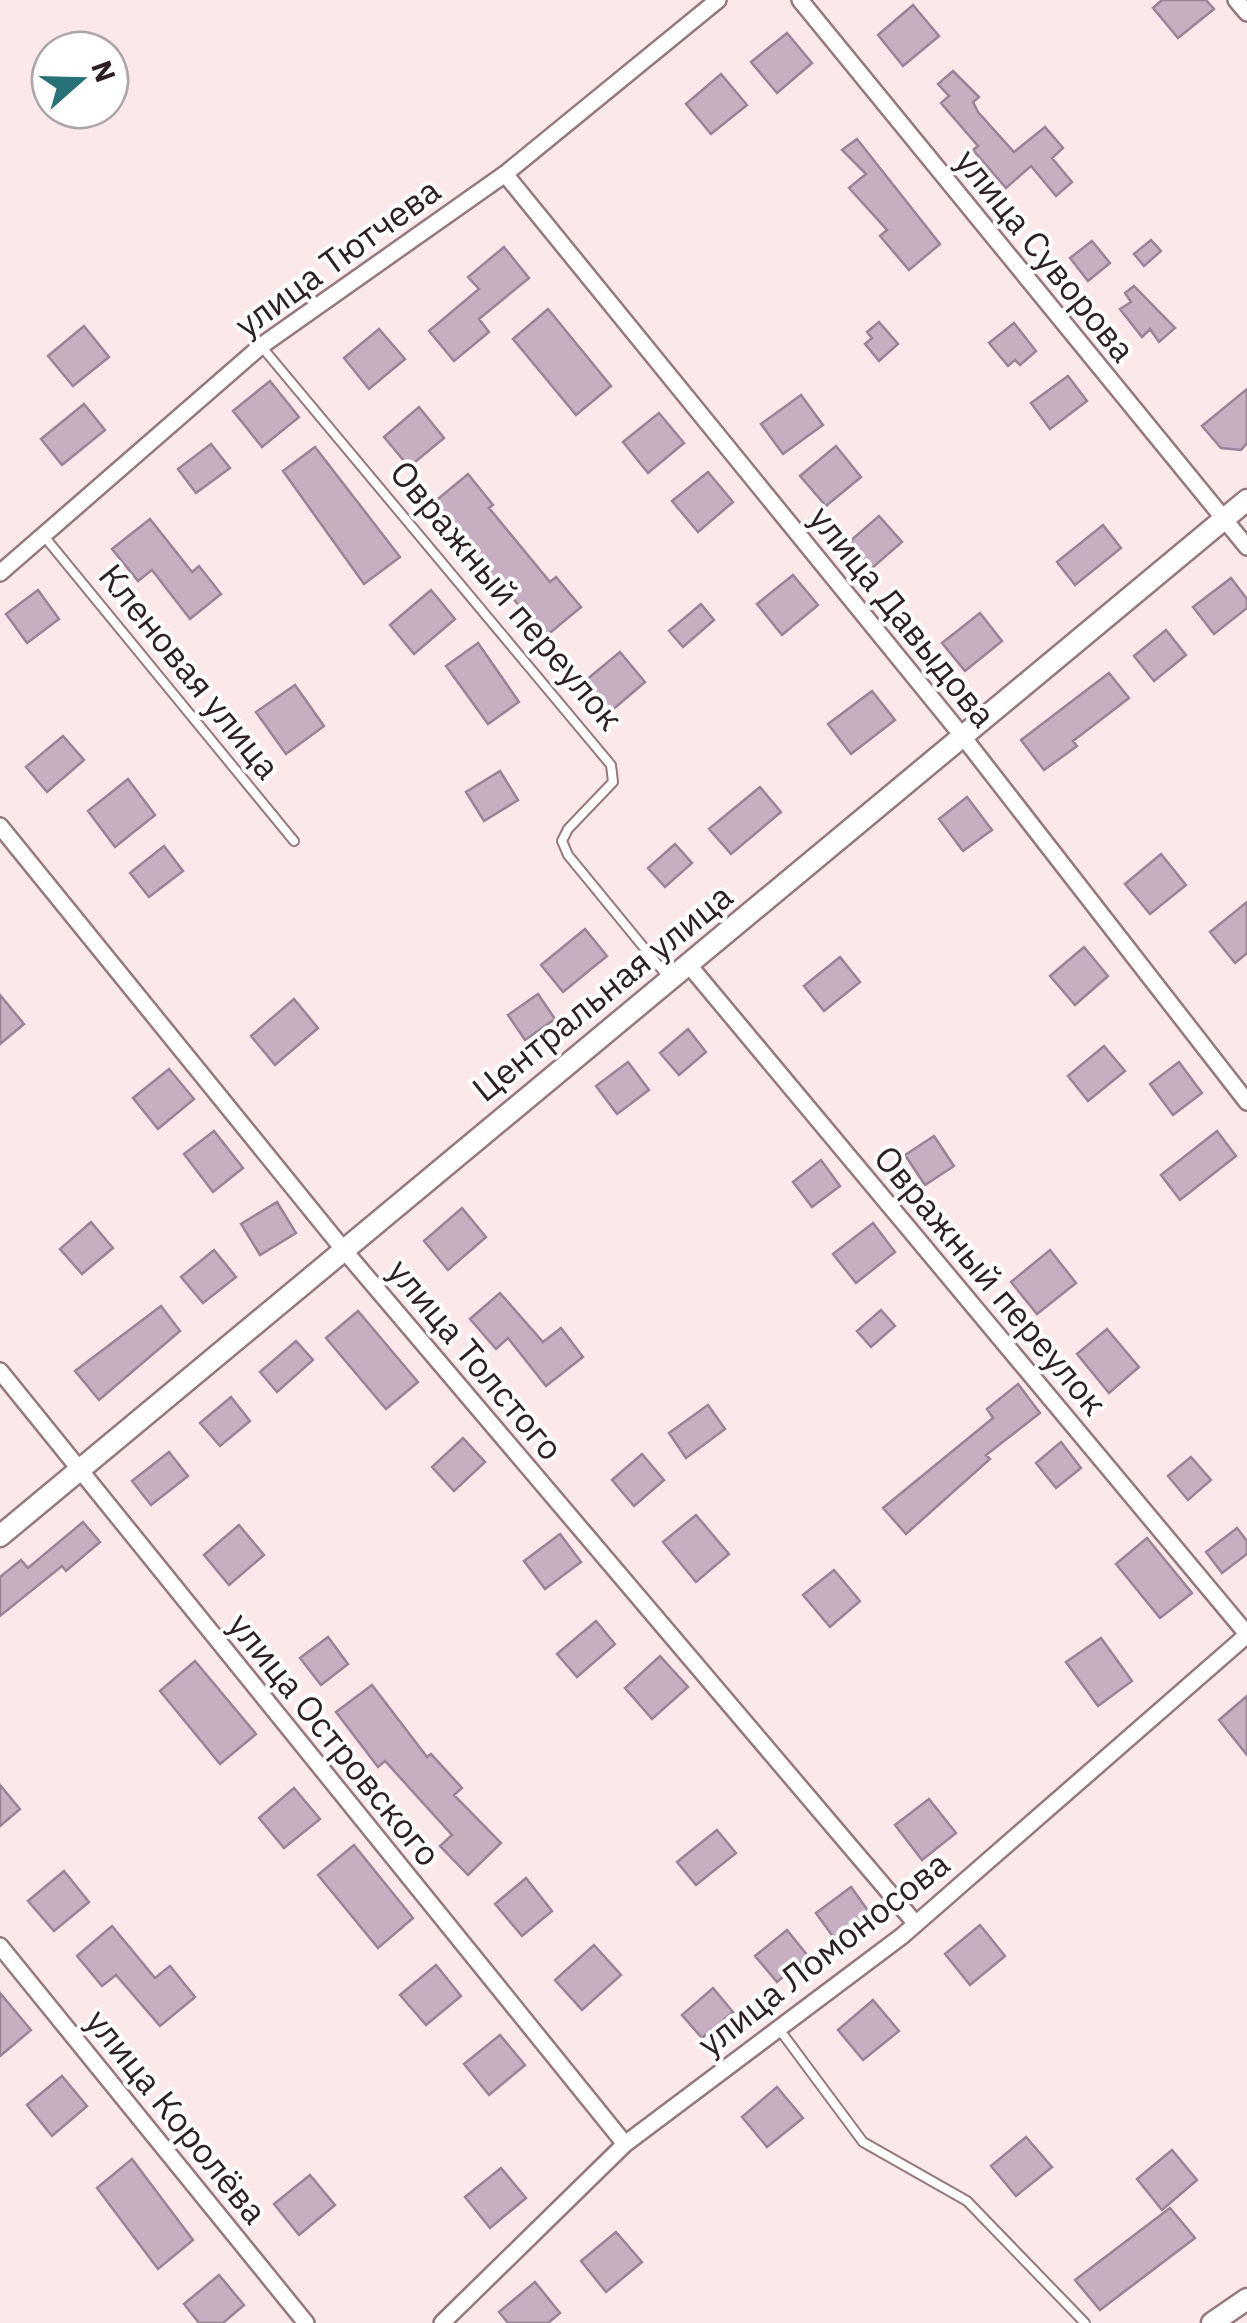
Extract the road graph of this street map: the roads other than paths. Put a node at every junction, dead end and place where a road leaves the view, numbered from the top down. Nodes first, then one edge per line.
1 (718, 0) edge
2 (800, 0) edge
3 (1236, 0) edge
4 (1247, 13) edge
5 (505, 174) junction
6 (261, 346) junction
7 (1247, 500) edge
8 (1224, 519) junction
9 (44, 535) junction
10 (1247, 547) edge
11 (0, 574) edge
12 (964, 738) junction
13 (0, 826) edge
14 (294, 842) dead end
15 (688, 964) junction
16 (669, 978) junction
17 (1247, 1102) edge
18 (343, 1249) junction
19 (0, 1371) edge
20 (78, 1471) junction
21 (0, 1536) edge
22 (1247, 1635) edge
23 (916, 1924) junction
24 (0, 1946) edge
25 (778, 2028) junction
26 (625, 2144) junction
27 (1247, 2299) edge
28 (306, 2323) edge
29 (442, 2323) edge
30 (1084, 2323) edge
31 (1212, 2323) edge

1 - 5 street, улица Тютчева
2 - 8 street, улица Суворова
3 - 4 street
5 - 6 street, улица Тютчева
5 - 12 street, улица Давыдова
6 - 9 street, улица Тютчева
6 - 16 lane, Овражный переулок
7 - 8 street, Центральная улица
8 - 10 street, улица Суворова
8 - 12 street, Центральная улица
9 - 11 street, улица Тютчева
9 - 14 lane, Кленовая улица
12 - 15 street, Центральная улица
12 - 17 street, улица Давыдова
13 - 18 street, улица Толстого
15 - 16 street, Центральная улица
15 - 22 street, Овражный переулок
16 - 18 street, Центральная улица
18 - 20 street, Центральная улица
18 - 23 street, улица Толстого
19 - 20 street, улица Островского
20 - 21 street, Центральная улица
20 - 26 street, улица Островского
22 - 23 street, улица Ломоносова
23 - 25 street, улица Ломоносова
24 - 28 street, улица Королёва
25 - 26 street, улица Ломоносова
25 - 30 lane
26 - 29 street, улица Ломоносова
27 - 31 street

